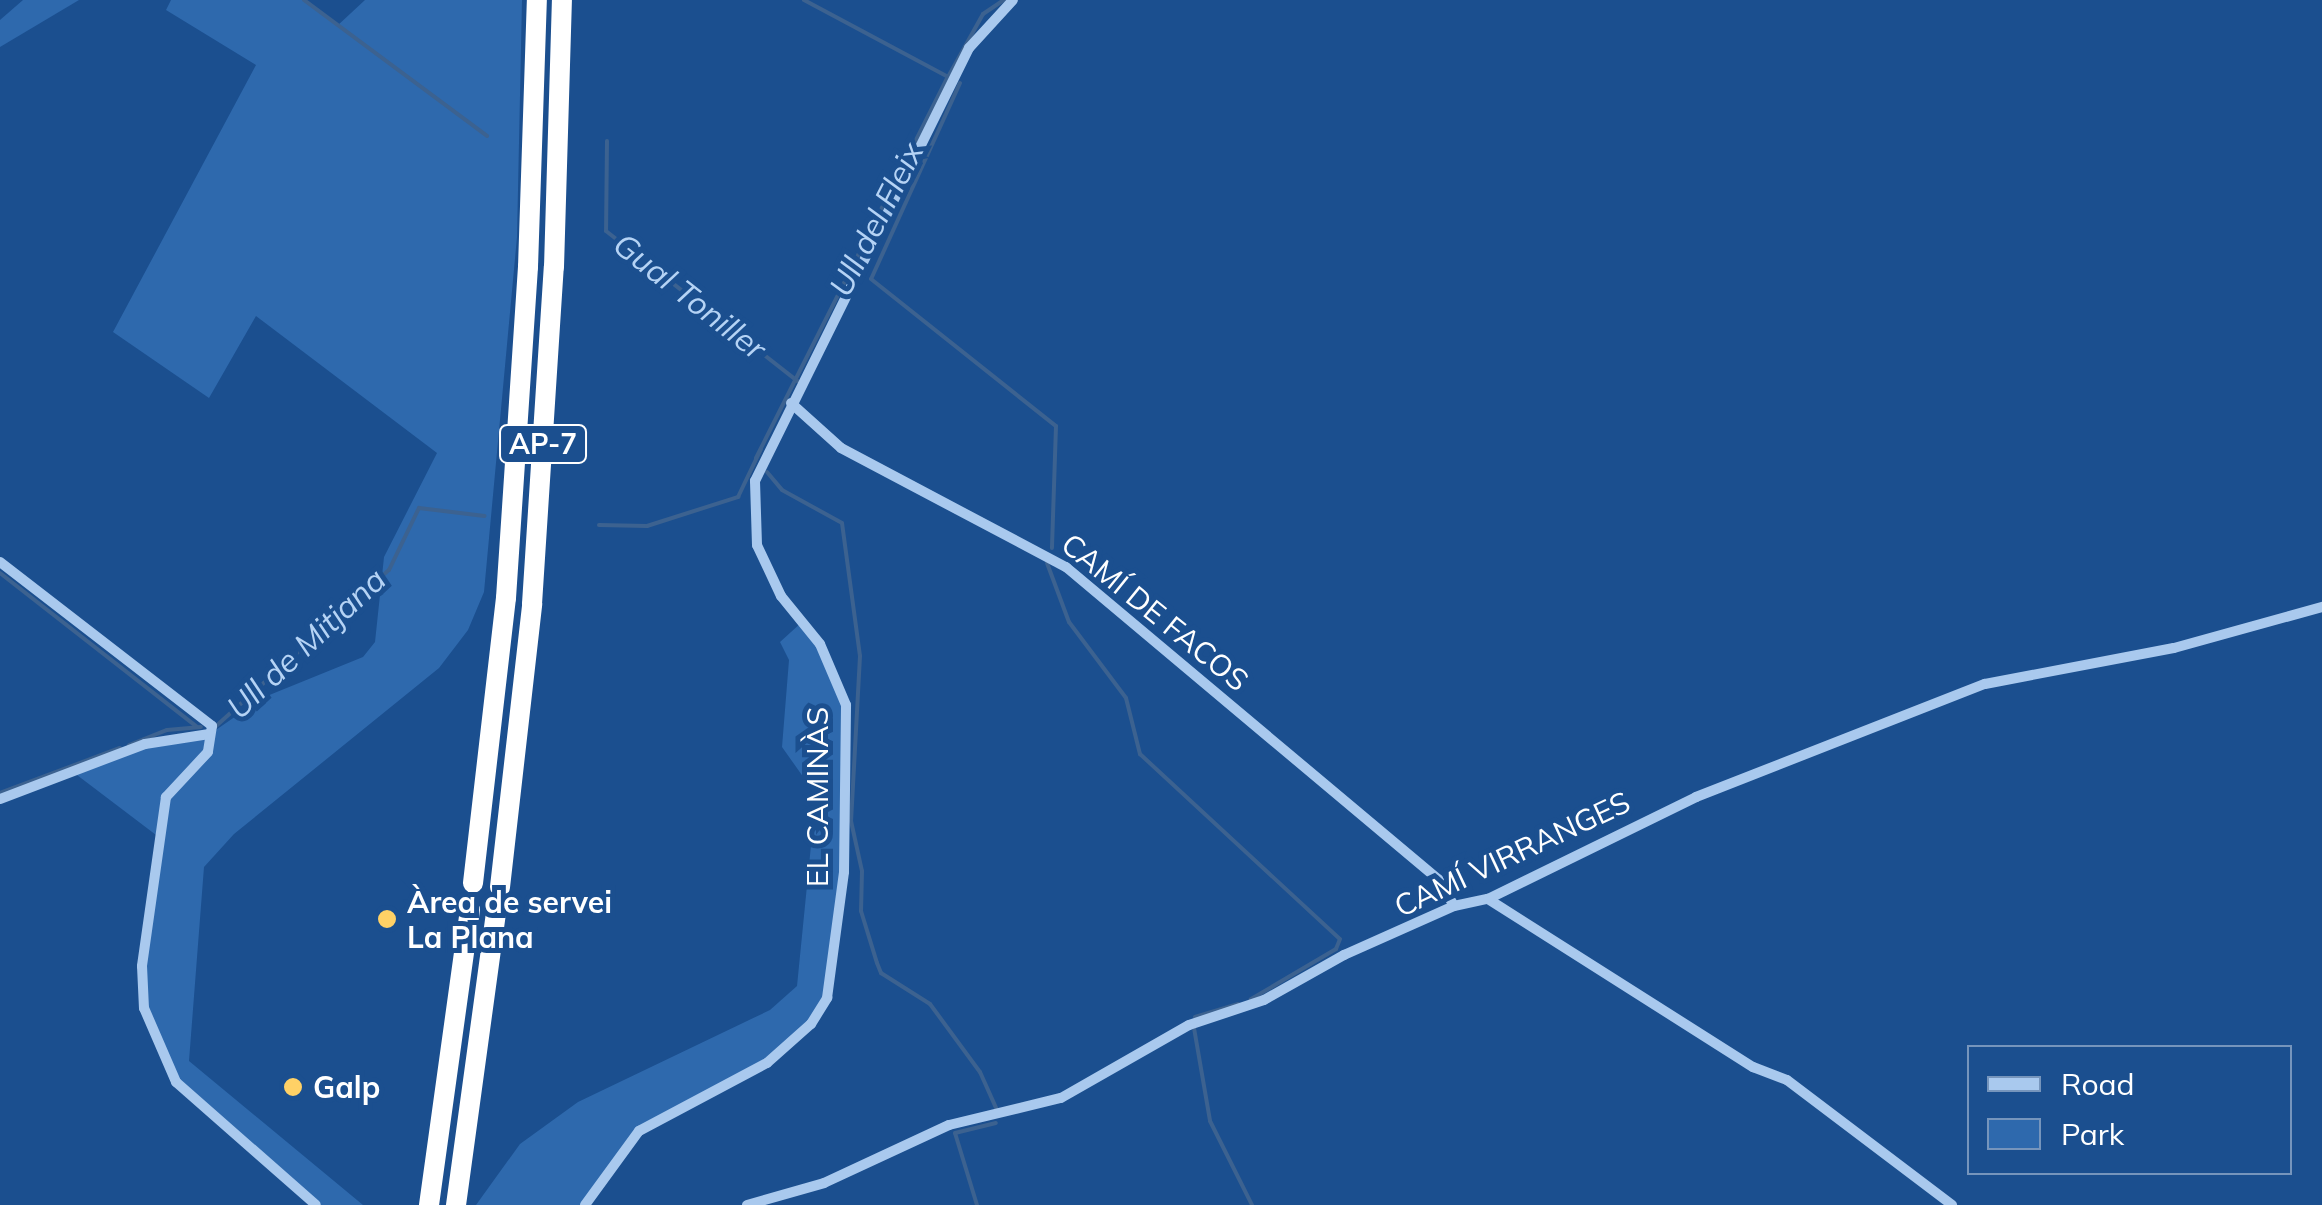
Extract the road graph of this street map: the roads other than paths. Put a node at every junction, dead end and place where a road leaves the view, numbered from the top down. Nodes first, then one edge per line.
1 (537, 0) edge
2 (562, 0) edge
3 (1013, 0) edge
4 (791, 403) junction
5 (0, 562) edge
6 (2322, 607) edge
7 (210, 734) junction
8 (0, 798) edge
9 (473, 883) dead end
10 (500, 887) dead end
11 (1488, 899) junction
12 (1454, 906) junction
13 (470, 910) dead end
14 (496, 913) dead end
15 (316, 1205) edge
16 (429, 1205) edge
17 (456, 1205) edge
18 (584, 1205) edge
19 (747, 1205) edge
20 (1952, 1205) edge

1 - 9 highway, AP-7
2 - 10 highway, AP-7
3 - 4 street, EL CAMINÀS
4 - 12 street, CAMÍ DE FACOS
4 - 18 street, EL CAMINÀS
5 - 7 street
6 - 11 street, CAMÍ VIRRANGES
7 - 8 street
7 - 15 street
11 - 12 street, CAMÍ VIRRANGES
11 - 20 street
12 - 19 street, CAMÍ VIRRANGES
13 - 16 highway
14 - 17 highway

